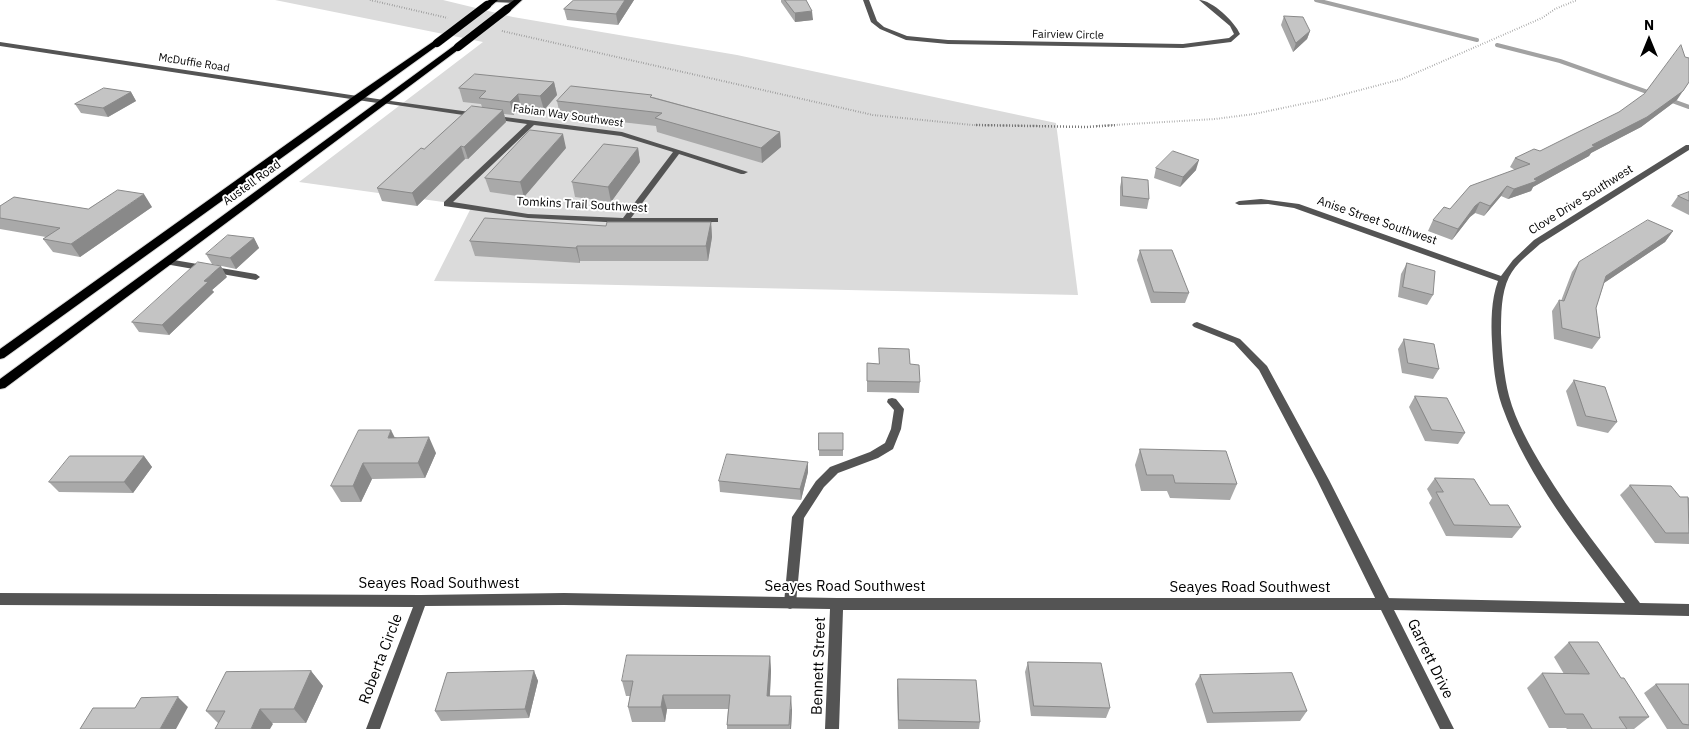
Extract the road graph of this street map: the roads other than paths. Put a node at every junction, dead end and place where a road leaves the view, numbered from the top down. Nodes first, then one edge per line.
1 (866, 0) edge
2 (1202, 0) edge
3 (492, 1) edge
4 (517, 1) edge
5 (0, 44) edge
6 (357, 98) junction
7 (384, 102) junction
8 (533, 122) junction
9 (1689, 147) edge
10 (678, 151) junction
11 (744, 172) dead end
12 (1238, 203) dead end
13 (715, 220) dead end
14 (624, 221) junction
15 (168, 262) junction
16 (256, 277) dead end
17 (1503, 280) junction
18 (1198, 325) dead end
19 (0, 355) edge
20 (0, 385) edge
21 (892, 402) dead end
22 (0, 599) edge
23 (421, 601) junction
24 (790, 603) junction
25 (838, 604) junction
26 (1385, 604) junction
27 (1636, 608) junction
28 (1689, 610) edge
29 (373, 729) edge
30 (832, 729) edge
31 (1447, 729) edge

1 - 2 street, Fairview Circle
3 - 4 street
3 - 6 main road, Austell Road, bridge
4 - 7 main road, Austell Road, bridge
5 - 6 street, McDuffie Road
6 - 7 street, McDuffie Road
6 - 19 main road, Austell Road
7 - 8 street, Fabian Way Southwest
7 - 15 main road, Austell Road
8 - 10 street, Fabian Way Southwest
8 - 14 street, Tomkins Trail Southwest
9 - 17 street, Clove Drive Southwest
10 - 11 street, Fabian Way Southwest
10 - 14 street
12 - 17 street, Anise Street Southwest
13 - 14 street, Tomkins Trail Southwest
15 - 16 street
15 - 20 main road, Austell Road
17 - 27 street, Clove Drive Southwest
18 - 26 street, Garrett Drive
21 - 24 street
22 - 23 street, Seayes Road Southwest
23 - 24 street, Seayes Road Southwest
23 - 29 street, Roberta Circle
24 - 25 street, Seayes Road Southwest
25 - 26 street, Seayes Road Southwest
25 - 30 street, Bennett Street
26 - 27 street, Seayes Road Southwest
26 - 31 street, Garrett Drive
27 - 28 street, Seayes Road Southwest

